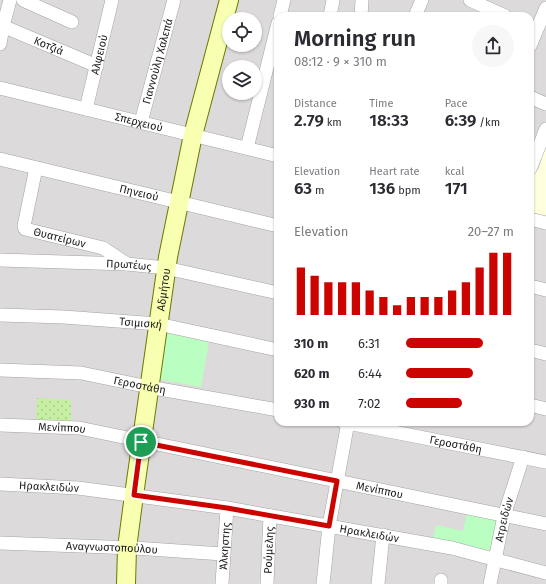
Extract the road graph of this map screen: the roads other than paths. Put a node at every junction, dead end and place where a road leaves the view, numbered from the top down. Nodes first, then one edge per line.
1 (10, 0) edge
2 (23, 0) edge
3 (112, 0) edge
4 (174, 0) edge
5 (228, 0) edge
6 (284, 0) edge
7 (333, 0) edge
8 (362, 0) edge
9 (422, 0) edge
10 (470, 0) edge
11 (486, 8) edge
12 (546, 8) edge
13 (281, 12) edge
14 (331, 12) edge
15 (361, 12) edge
16 (417, 12) edge
17 (496, 12) edge
18 (72, 22) dead end
19 (1, 26) edge
20 (538, 30) edge
21 (274, 39) edge
22 (0, 44) edge
23 (96, 66) junction
24 (0, 88) edge
25 (534, 99) edge
26 (546, 104) edge
27 (86, 109) junction
28 (141, 122) junction
29 (546, 129) edge
30 (193, 135) junction
31 (247, 148) junction
32 (274, 155) edge
33 (0, 159) edge
34 (534, 159) edge
35 (36, 168) junction
36 (179, 203) junction
37 (534, 220) edge
38 (546, 223) edge
39 (274, 225) edge
40 (0, 260) edge
41 (127, 264) junction
42 (166, 268) junction
43 (534, 287) edge
44 (546, 290) edge
45 (274, 292) edge
46 (0, 315) edge
47 (158, 324) junction
48 (274, 349) edge
49 (534, 351) edge
50 (546, 354) edge
51 (0, 370) edge
52 (149, 386) junction
53 (534, 406) edge
54 (274, 409) edge
55 (546, 409) edge
56 (0, 425) edge
57 (345, 426) edge
58 (366, 426) edge
59 (141, 442) junction
60 (522, 457) junction
61 (546, 462) edge
62 (337, 481) junction
63 (0, 484) edge
64 (134, 495) junction
65 (227, 508) junction
66 (270, 516) junction
67 (504, 516) junction
68 (546, 524) edge
69 (329, 526) junction
70 (383, 535) junction
71 (0, 544) edge
72 (127, 548) junction
73 (223, 554) junction
74 (496, 559) junction
75 (546, 573) edge
76 (126, 584) edge
77 (222, 584) edge
78 (267, 584) edge
79 (323, 584) edge
80 (378, 584) edge
81 (490, 584) edge

1 - 19 street
2 - 18 street
3 - 23 street, Αλφειού
4 - 28 street, Γιαννούλη Χαλεπά
5 - 30 street, Αδμήτου
6 - 13 street
7 - 14 street
8 - 15 street
9 - 16 street
10 - 11 street
11 - 17 street
12 - 20 street
19 - 22 street
19 - 23 street, Κοτζιά
21 - 31 street
23 - 27 street, Αλφειού
24 - 27 street, Σπερχειού
25 - 26 street
27 - 28 street, Σπερχειού
28 - 30 street, Σπερχειού
29 - 34 street
30 - 31 street, Σπερχειού
30 - 36 street, Αδμήτου
31 - 32 street, Σπερχειού
33 - 35 street, Πηνειού
35 - 36 street, Πηνειού
35 - 41 street, Θυατείρων
36 - 39 street, Πηνειού
36 - 42 street, Αδμήτου
37 - 38 street
40 - 41 street, Πρωτέως
41 - 42 street, Πρωτέως
42 - 45 street, Πρωτέως
42 - 47 street, Αδμήτου
43 - 44 street
46 - 47 street, Τσιμισκή
47 - 48 street, Τσιμισκή
47 - 52 street, Αδμήτου
49 - 50 street
51 - 52 street, Γεροστάθη
52 - 54 street, Γεροστάθη
52 - 59 street, Αδμήτου
53 - 55 street
56 - 59 street, Μενίππου
57 - 62 street
58 - 60 street, Γεροστάθη
59 - 62 street, Μενίππου
59 - 64 street, Αδμήτου
60 - 61 street, Γεροστάθη
60 - 67 street, Ατρειδών
62 - 67 street, Μενίππου
62 - 69 street
63 - 64 street, Ηρακλειδών
64 - 65 street, Ηρακλειδών
64 - 72 street, Αδμήτου
65 - 66 street, Ηρακλειδών
65 - 73 street, Άλκηστης
66 - 69 street, Ηρακλειδών
66 - 78 street, Ρούμελης
67 - 68 street, Μενίππου
67 - 74 street, Ατρειδών
69 - 70 street, Ηρακλειδών
69 - 79 street
70 - 74 street, Ηρακλειδών
70 - 80 street
71 - 72 street, Αναγνωστοπούλου
72 - 73 street, Αναγνωστοπούλου
72 - 76 street, Αδμήτου
73 - 77 street, Άλκηστης
74 - 75 street, Ηρακλειδών
74 - 81 street, Ατρειδών

